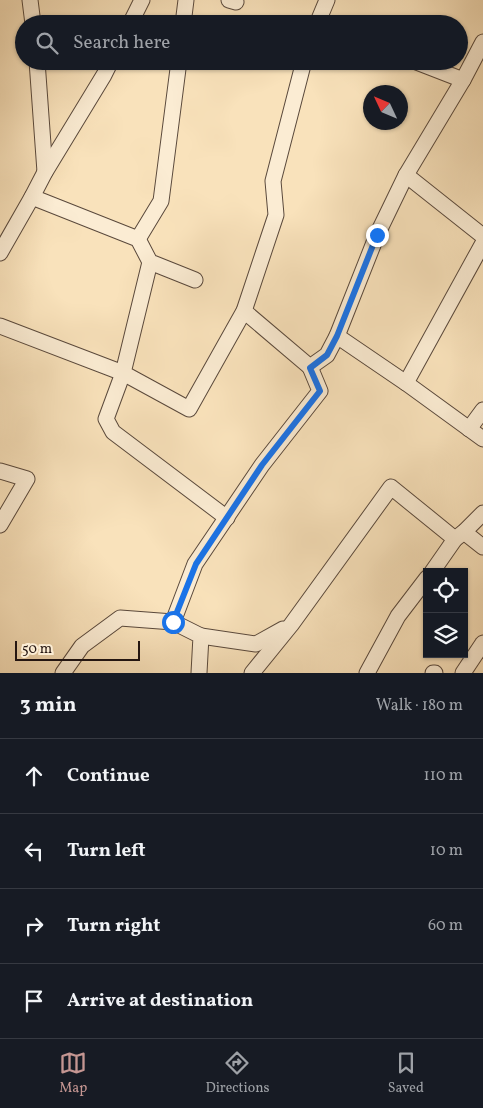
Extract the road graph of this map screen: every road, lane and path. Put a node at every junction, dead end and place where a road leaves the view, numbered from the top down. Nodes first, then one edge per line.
1 (30, 0) edge
2 (142, 0) edge
3 (186, 0) edge
4 (327, 0) edge
5 (32, 15) edge
6 (134, 15) edge
7 (184, 15) edge
8 (324, 15) edge
9 (483, 42) edge
10 (468, 69) edge
11 (38, 70) edge
12 (106, 70) edge
13 (177, 70) edge
14 (302, 70) edge
15 (437, 70) edge
16 (468, 70) edge
17 (462, 80) junction
18 (45, 172) junction
19 (406, 175) junction
20 (32, 198) junction
21 (483, 236) edge
22 (138, 239) junction
23 (483, 243) edge
24 (0, 253) edge
25 (150, 262) junction
26 (195, 280) dead end
27 (244, 311) junction
28 (0, 326) edge
29 (337, 336) junction
30 (310, 368) junction
31 (123, 373) junction
32 (406, 384) junction
33 (483, 410) edge
34 (469, 429) junction
35 (483, 439) edge
36 (0, 471) edge
37 (483, 513) edge
38 (227, 518) junction
39 (0, 525) edge
40 (460, 536) junction
41 (483, 547) edge
42 (435, 568) edge
43 (423, 583) edge
44 (173, 622) junction
45 (291, 625) junction
46 (201, 636) junction
47 (483, 643) edge
48 (63, 673) edge
49 (199, 673) edge
50 (252, 673) edge
51 (367, 673) edge
52 (463, 673) edge

1 - 5 street
2 - 6 street
3 - 7 street
4 - 8 street
9 - 10 street
11 - 18 street
12 - 18 street
13 - 22 street
14 - 27 street
15 - 17 street
16 - 17 street
17 - 19 street
18 - 20 street
19 - 21 street
19 - 29 street
20 - 22 street
20 - 24 street
22 - 25 street
23 - 32 street
25 - 26 street
25 - 31 street
27 - 30 street
27 - 31 street
28 - 31 street
29 - 30 street
29 - 32 street
30 - 38 street
31 - 38 street
32 - 34 street
33 - 34 street
34 - 35 street
36 - 39 street
37 - 40 street
38 - 44 street
40 - 41 street
40 - 42 street
40 - 45 street
43 - 51 street
44 - 46 street
44 - 48 street
45 - 46 street
45 - 50 street
46 - 49 street
47 - 52 street

